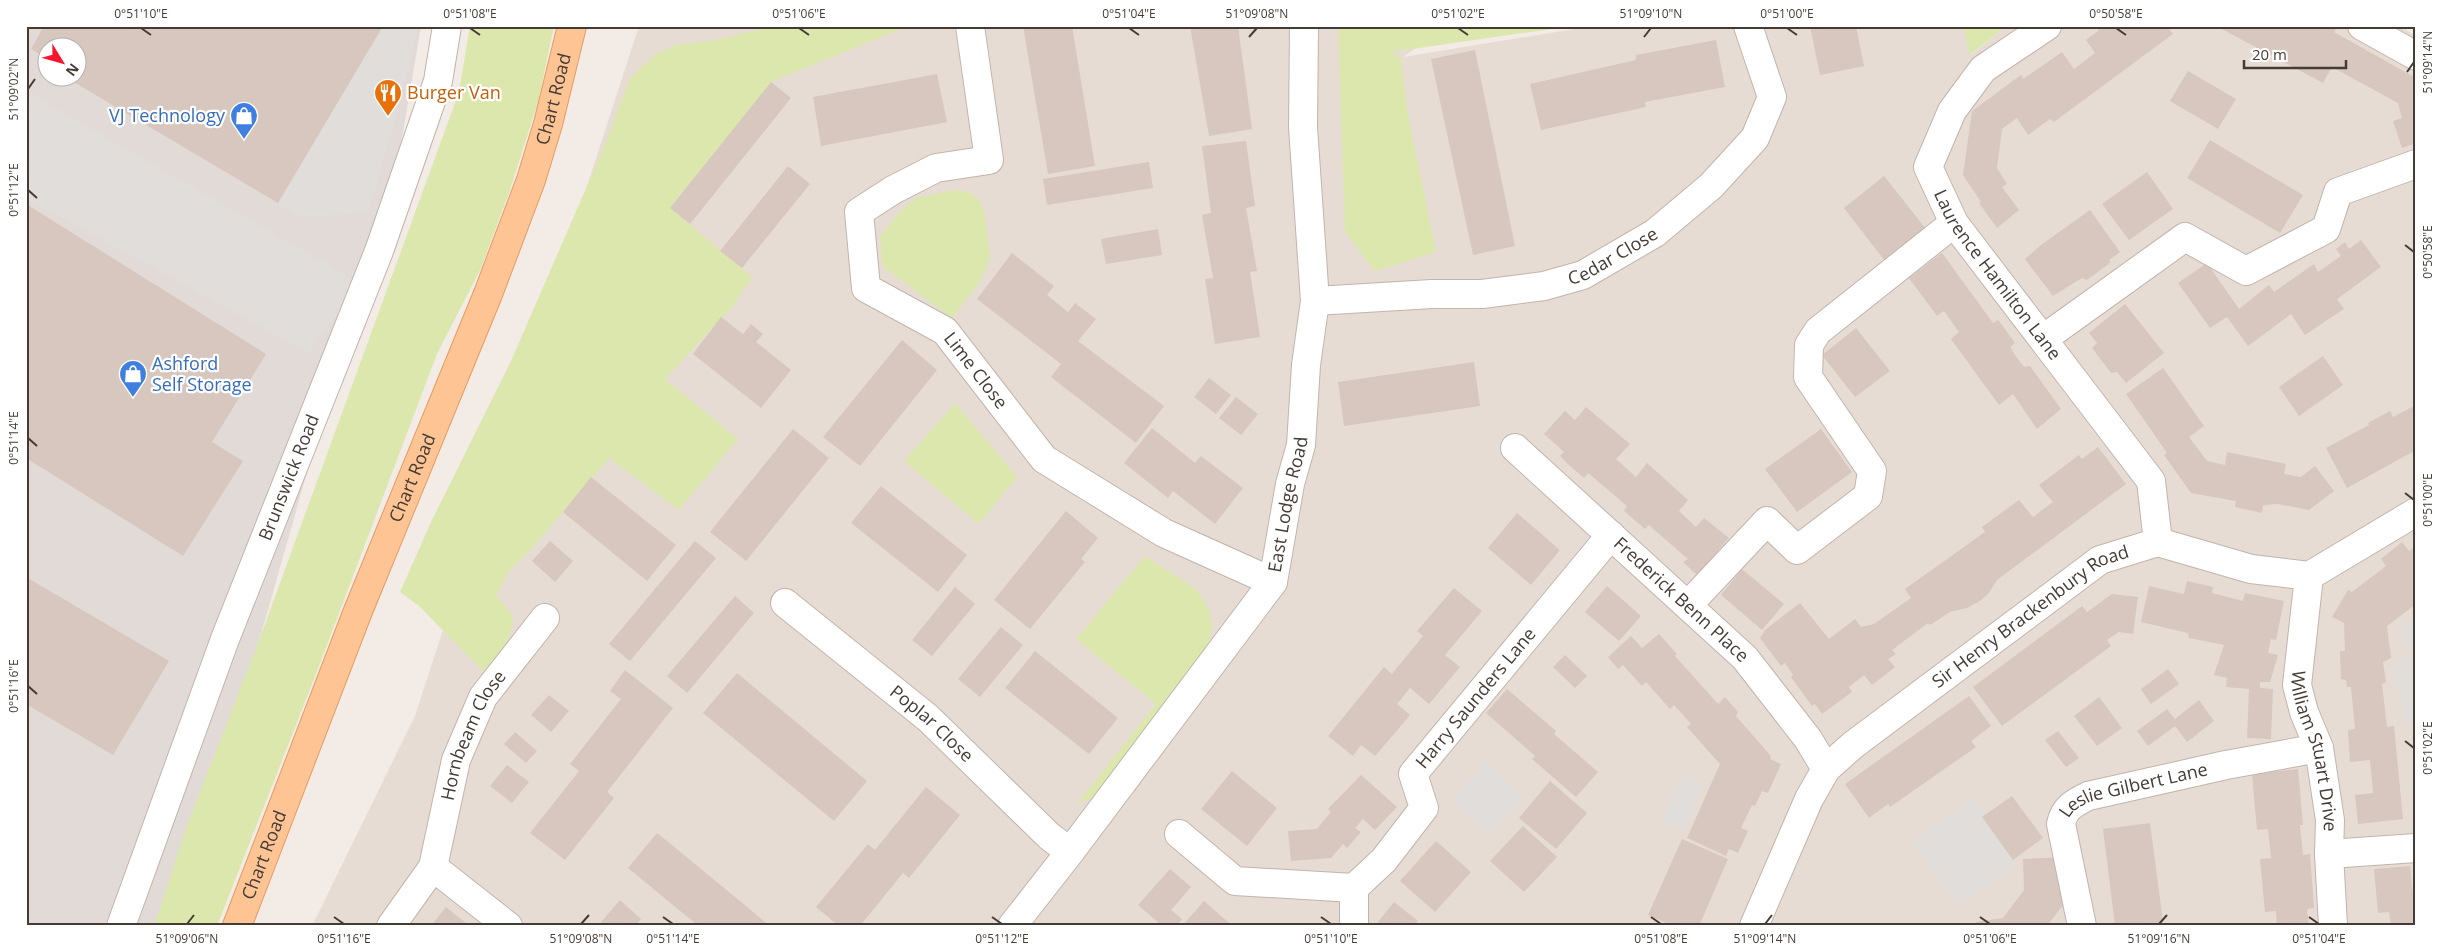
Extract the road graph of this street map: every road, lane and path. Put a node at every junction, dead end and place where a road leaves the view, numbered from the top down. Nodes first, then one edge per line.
1 (447, 26) edge
2 (572, 26) edge
3 (970, 26) edge
4 (1304, 26) edge
5 (1748, 26) edge
6 (2047, 26) edge
7 (2362, 26) edge
8 (2416, 56) edge
9 (2416, 164) edge
10 (1954, 223) junction
11 (1315, 301) junction
12 (2043, 338) junction
13 (1515, 448) dead end
14 (2416, 512) edge
15 (1611, 535) junction
16 (2158, 542) junction
17 (2310, 576) junction
18 (1273, 582) junction
19 (785, 603) dead end
20 (1688, 605) junction
21 (545, 618) dead end
22 (2319, 748) junction
23 (1826, 769) junction
24 (1179, 834) dead end
25 (2416, 848) edge
26 (1070, 852) junction
27 (2329, 854) junction
28 (433, 867) junction
29 (1354, 888) junction
30 (121, 926) edge
31 (237, 926) edge
32 (391, 926) edge
33 (508, 926) edge
34 (1012, 926) edge
35 (1354, 926) edge
36 (1754, 926) edge
37 (2082, 926) edge
38 (2333, 926) edge

1 - 30 street, Brunswick Road
2 - 31 main road, Chart Road
3 - 18 street, Lime Close
4 - 11 street, East Lodge Road
5 - 11 street, Cedar Close
6 - 10 street, Laurence Hamilton Lane
7 - 8 street
9 - 12 street
10 - 12 street, Laurence Hamilton Lane
10 - 20 street
11 - 18 street, East Lodge Road
12 - 16 street, Laurence Hamilton Lane
13 - 15 street, Frederick Benn Place
14 - 17 street
15 - 20 street, Frederick Benn Place
15 - 29 street, Harry Saunders Lane
16 - 17 street
16 - 23 street, Sir Henry Brackenbury Road
17 - 22 street, William Stuart Drive
18 - 26 street, East Lodge Road
19 - 26 street, Poplar Close
20 - 23 street, Frederick Benn Place
21 - 28 street, Hornbeam Close
22 - 27 street, William Stuart Drive
22 - 37 street, Leslie Gilbert Lane
23 - 36 street, Sir Henry Brackenbury Road
24 - 29 street
25 - 27 street
26 - 34 street, East Lodge Road
27 - 38 street, William Stuart Drive
28 - 32 street, Hornbeam Close
28 - 33 street
29 - 35 street

